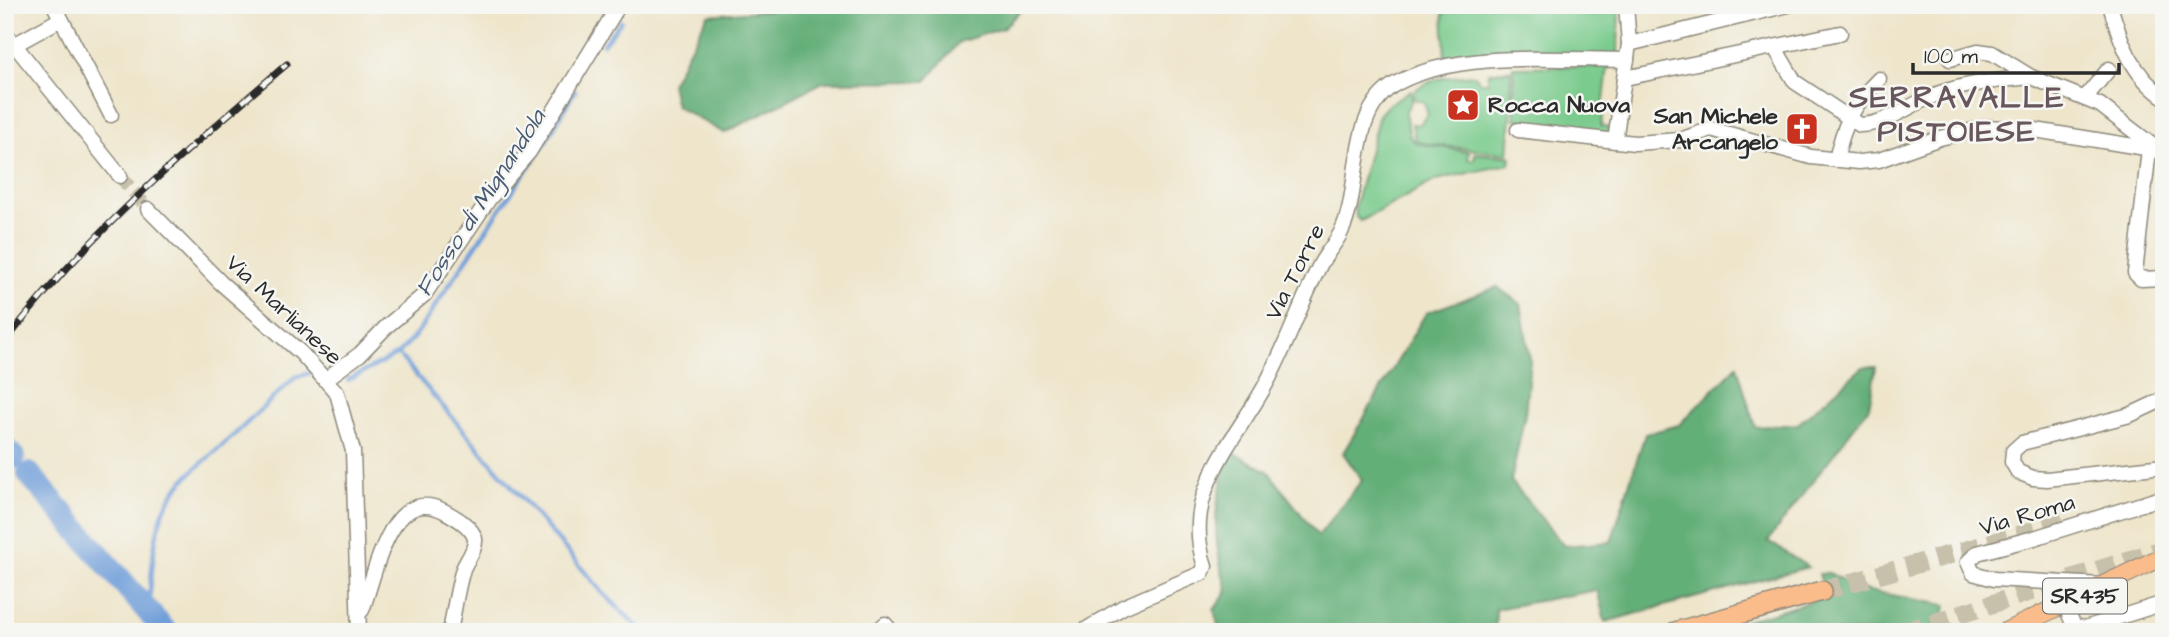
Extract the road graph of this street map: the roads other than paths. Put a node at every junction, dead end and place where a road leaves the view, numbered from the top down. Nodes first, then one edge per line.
1 (54, 5) edge
2 (619, 5) edge
3 (1626, 5) edge
4 (1788, 5) edge
5 (2110, 5) edge
6 (61, 19) junction
7 (1840, 33) dead end
8 (8, 41) edge
9 (1629, 44) junction
10 (1775, 48) junction
11 (1950, 59) dead end
12 (1627, 61) junction
13 (2109, 69) dead end
14 (2031, 77) junction
15 (1625, 78) junction
16 (1879, 79) dead end
17 (2164, 97) edge
18 (2085, 98) junction
19 (111, 115) dead end
20 (1848, 119) junction
21 (1518, 130) dead end
22 (1615, 141) junction
23 (2157, 150) edge
24 (1836, 160) junction
25 (120, 176) tunnel mouth
26 (148, 209) tunnel mouth
27 (2164, 278) edge
28 (326, 379) junction
29 (2164, 399) edge
30 (2164, 466) edge
31 (2164, 497) edge
32 (2164, 556) edge
33 (2108, 585) junction
34 (1822, 591) tunnel mouth
35 (2164, 603) edge
36 (2065, 605) junction
37 (360, 615) junction
38 (359, 632) edge
39 (450, 632) edge
40 (1083, 632) edge
41 (1675, 632) edge
42 (2005, 632) edge

1 - 6 street
2 - 28 street
3 - 9 street
4 - 9 street
5 - 17 street
6 - 8 street
6 - 19 street
7 - 10 street
8 - 25 street
9 - 12 street
10 - 15 street
10 - 20 street
11 - 14 street
12 - 15 street
12 - 40 street, Via Torre
13 - 18 street
14 - 18 street
14 - 20 street
15 - 22 street
16 - 20 street
18 - 23 street
20 - 24 street
21 - 22 street
22 - 24 street
23 - 24 street
23 - 27 street
26 - 28 street, Via Marlianese
28 - 37 street, Via Marlianese
29 - 30 street, Via Roma
31 - 33 street, Via Roma
32 - 33 main road, SR435
33 - 36 main road, SR435
34 - 41 highway
35 - 36 street
36 - 42 main road, SR435
37 - 38 street, Via Marlianese
37 - 39 street

